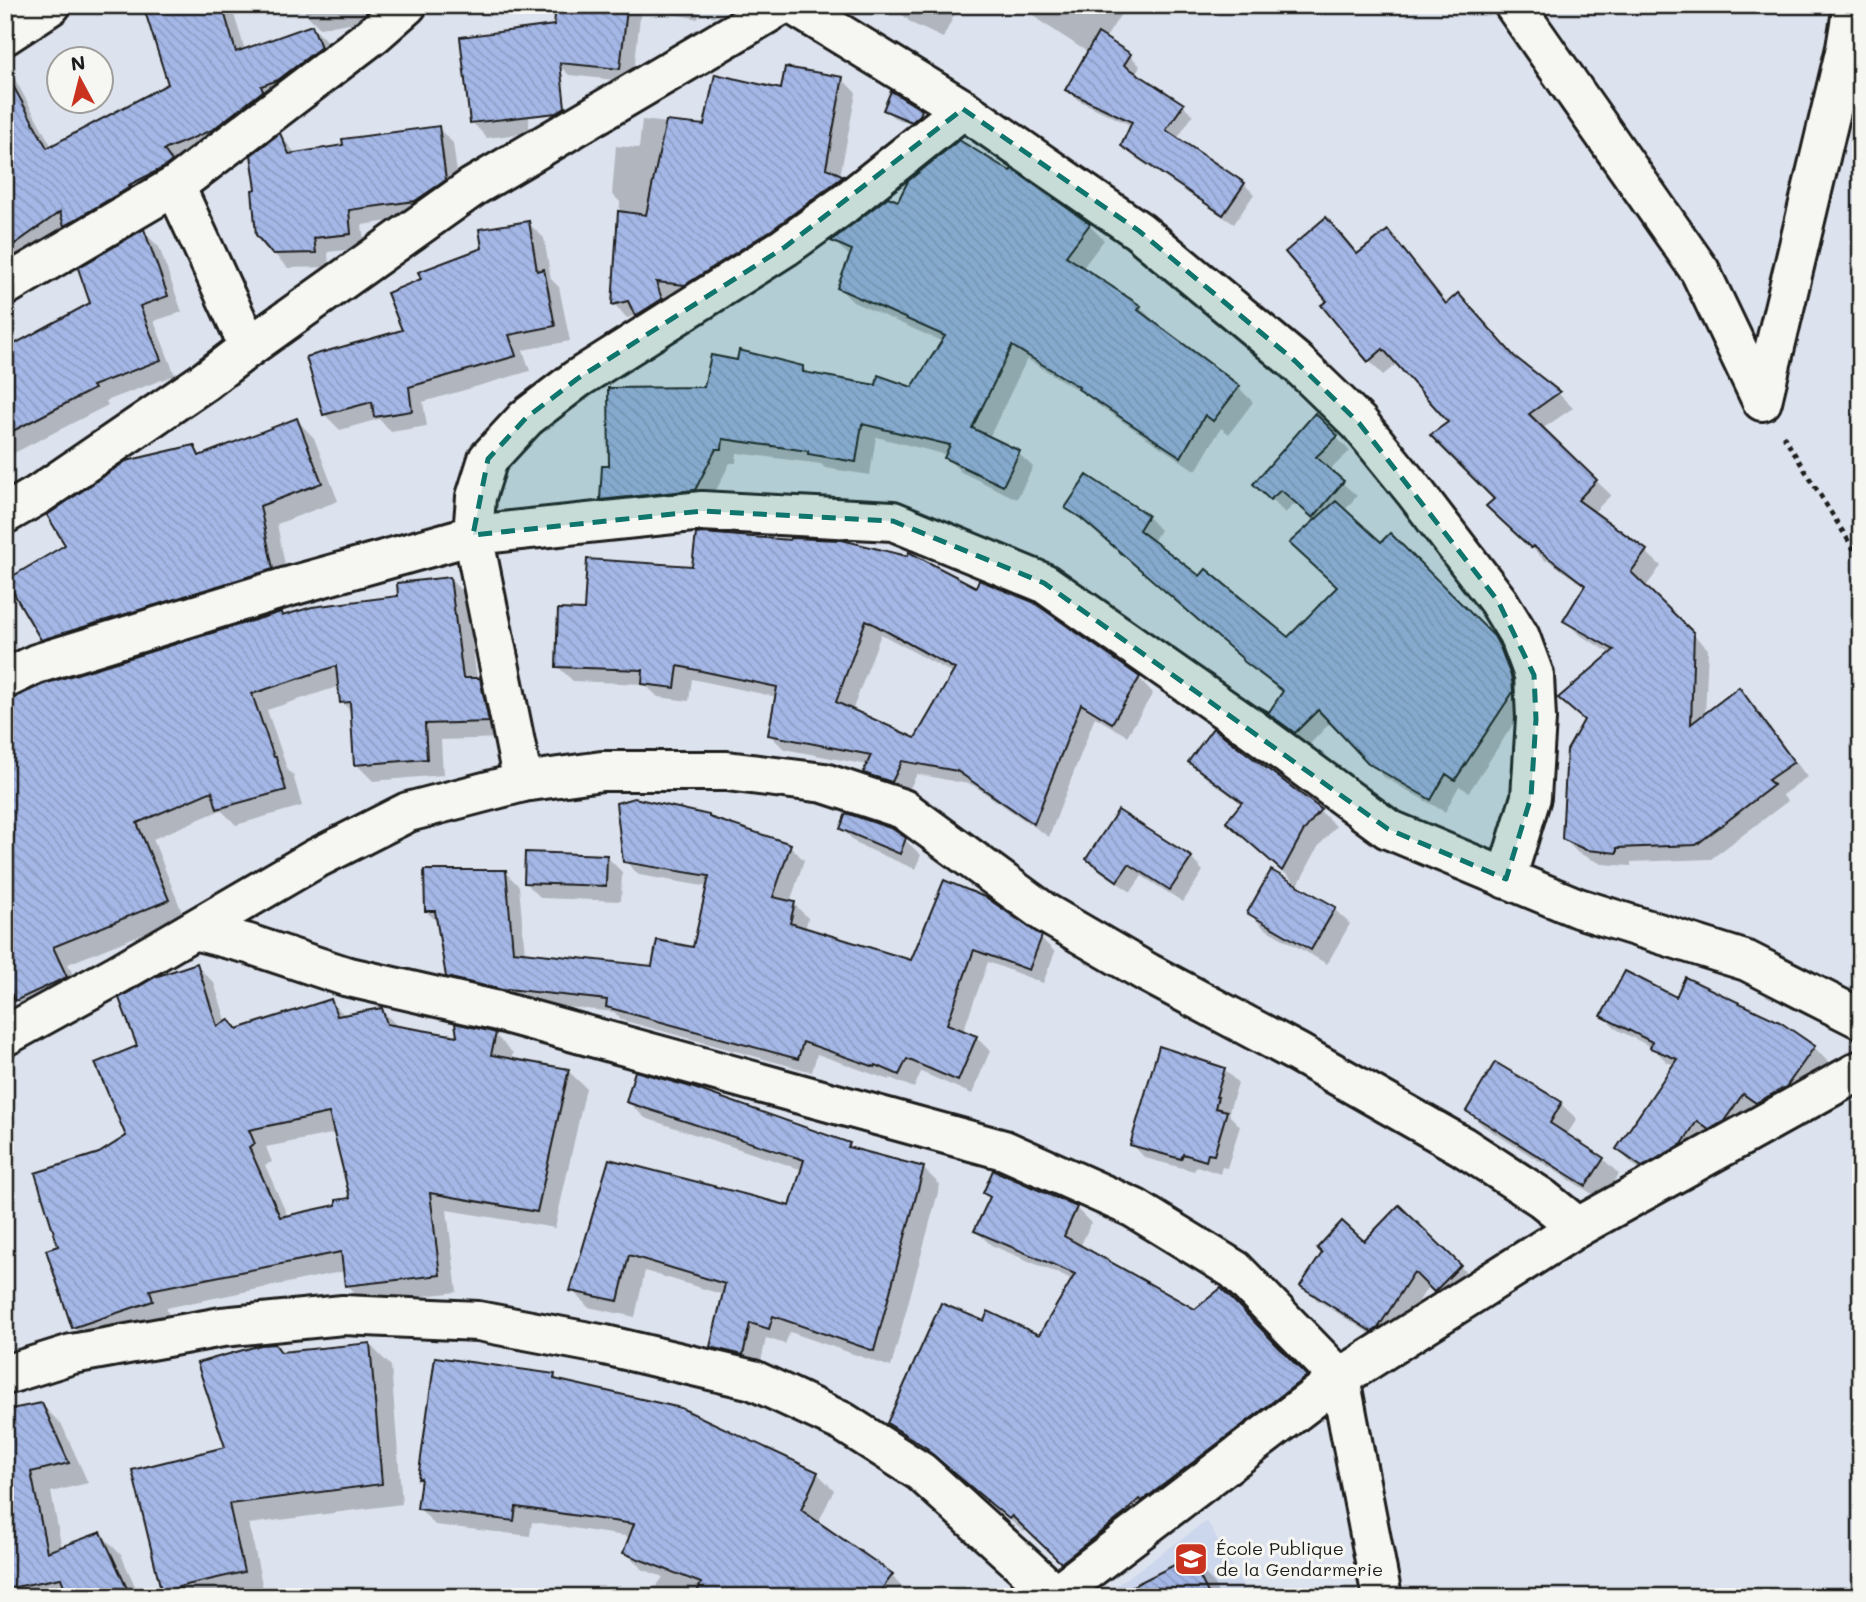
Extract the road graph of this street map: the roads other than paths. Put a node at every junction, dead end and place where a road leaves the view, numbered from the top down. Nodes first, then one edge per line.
1 (51, 5) edge
2 (407, 5) edge
3 (782, 5) edge
4 (793, 5) edge
5 (1514, 5) edge
6 (1853, 5) edge
7 (5, 35) edge
8 (963, 109) junction
9 (175, 186) junction
10 (5, 286) edge
11 (249, 347) junction
12 (5, 514) edge
13 (473, 535) junction
14 (5, 678) edge
15 (523, 782) junction
16 (1506, 879) junction
17 (194, 930) junction
18 (1861, 1019) edge
19 (5, 1036) edge
20 (1861, 1070) edge
21 (1578, 1227) junction
22 (5, 1375) edge
23 (1340, 1378) junction
24 (1053, 1596) edge
25 (1382, 1597) edge

1 - 7 street
2 - 9 street
3 - 11 street
4 - 8 street
5 - 6 street
8 - 13 street
8 - 16 street
9 - 10 street
9 - 11 street
11 - 12 street
13 - 14 street
13 - 15 street
13 - 16 street
15 - 17 street
15 - 21 street
16 - 18 street
17 - 19 street
17 - 23 street
20 - 21 street
21 - 23 street
22 - 24 street
23 - 24 street
23 - 25 street

